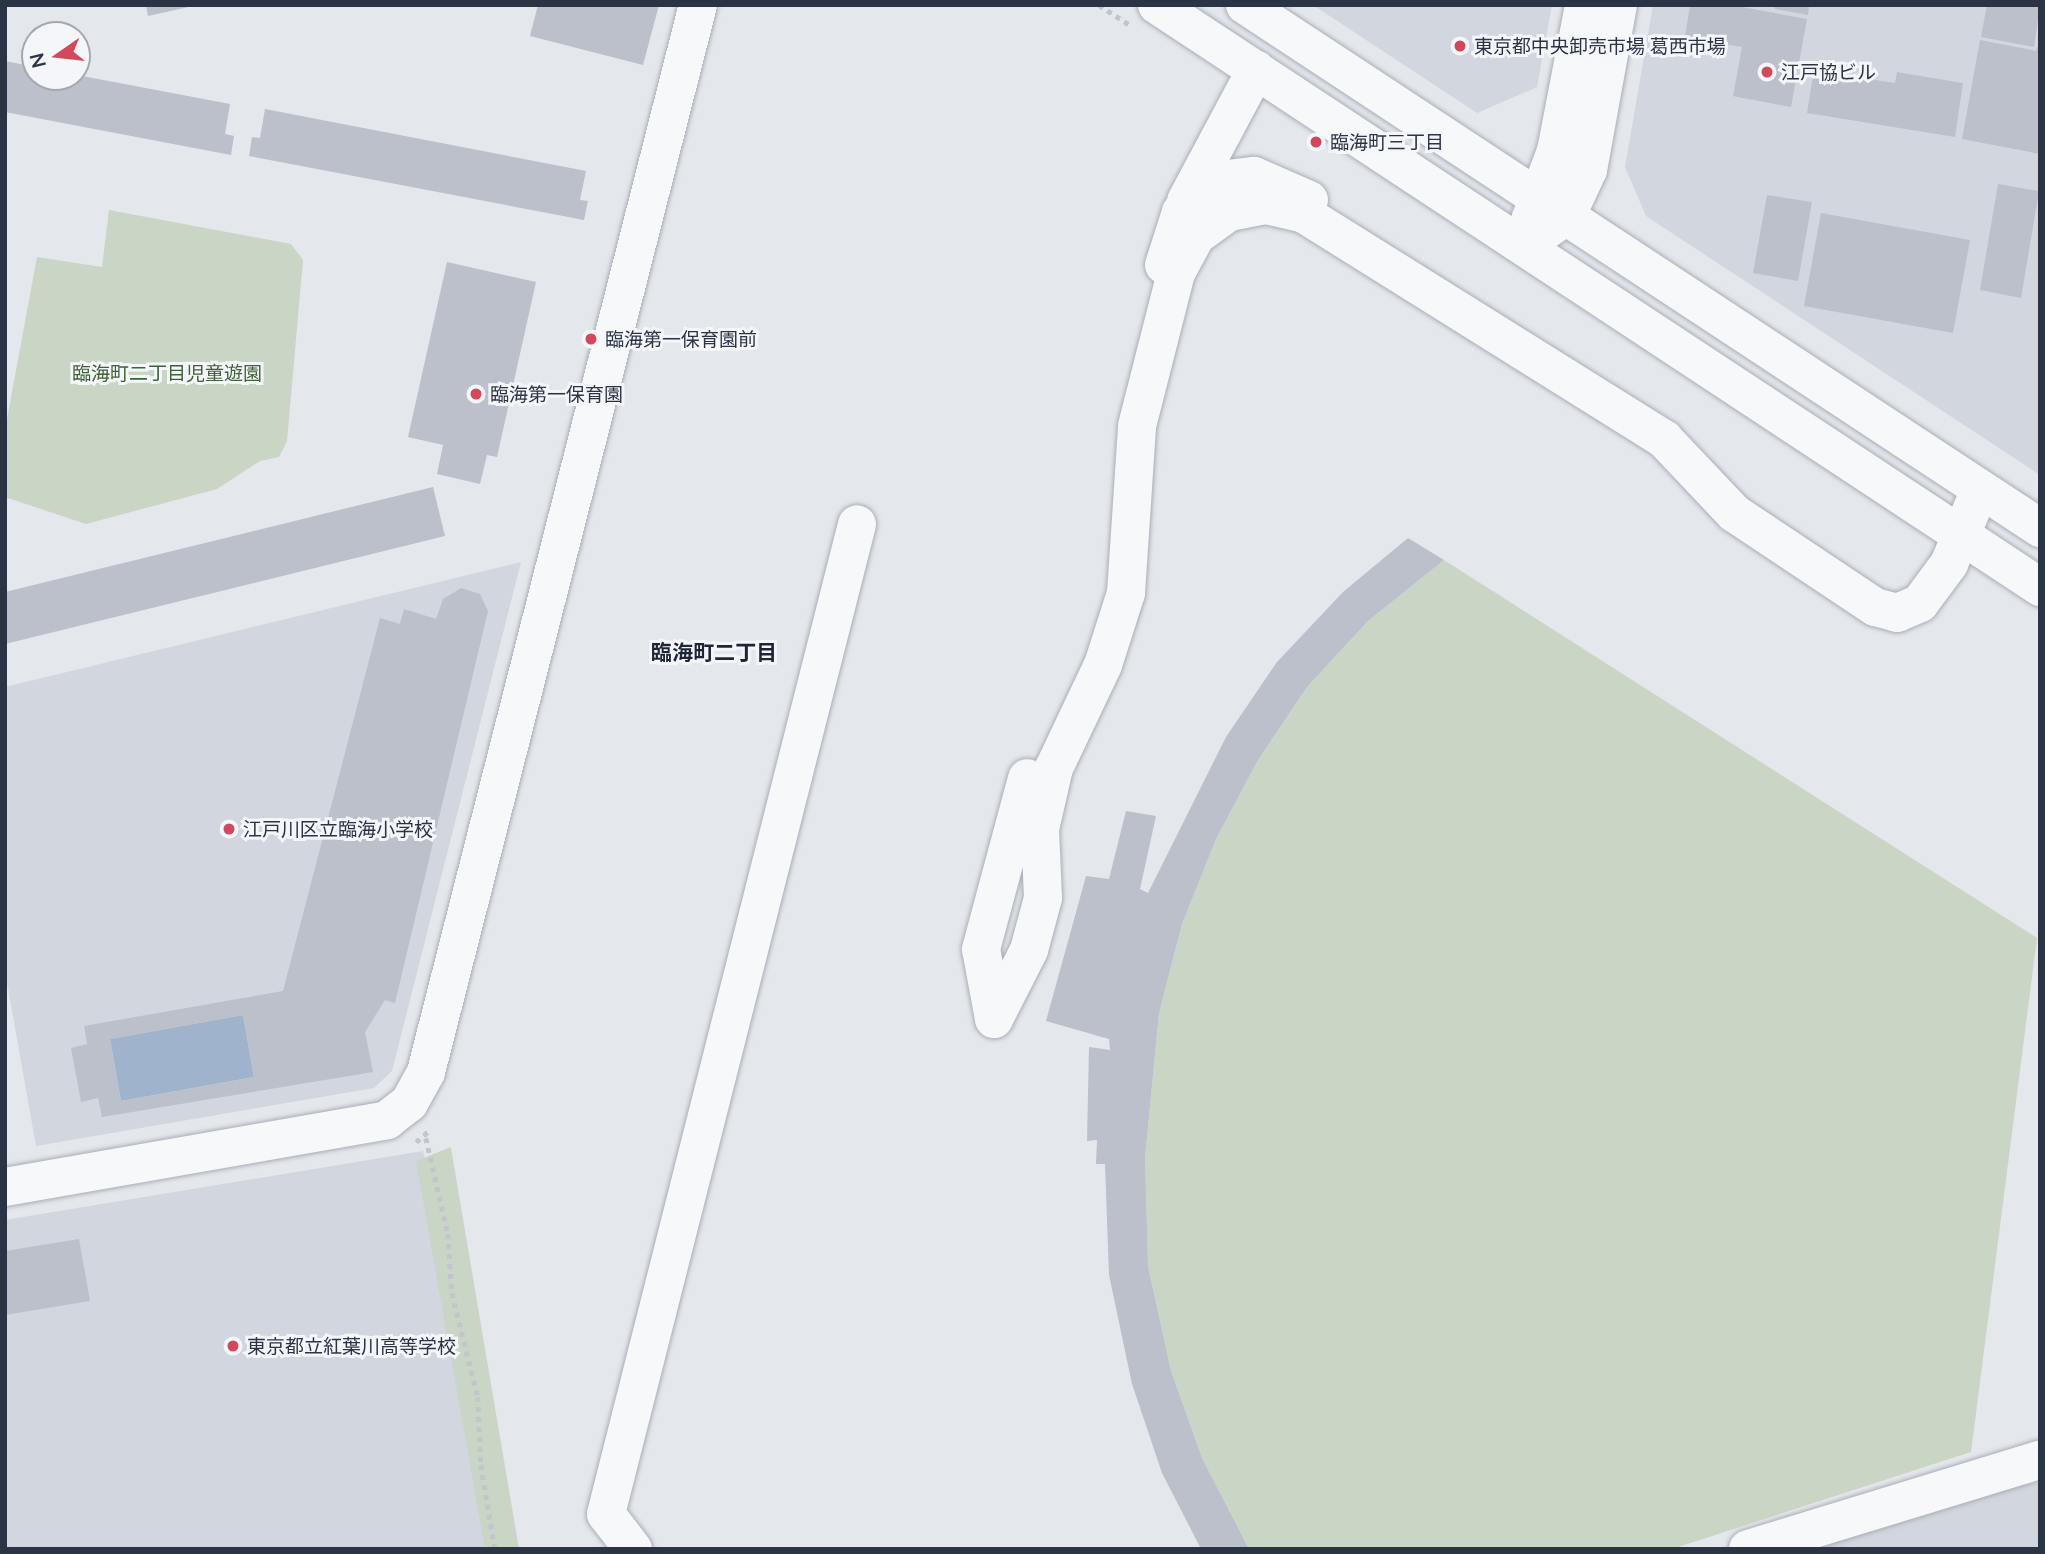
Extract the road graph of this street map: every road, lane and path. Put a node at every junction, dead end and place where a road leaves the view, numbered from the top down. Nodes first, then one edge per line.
1 (698, 5) edge
2 (1157, 5) edge
3 (1245, 5) edge
4 (1584, 5) edge
5 (1618, 5) edge
6 (1256, 70) junction
7 (1552, 205) junction
8 (1181, 212) junction
9 (1520, 248) junction
10 (1980, 489) junction
11 (857, 524) dead end
12 (2040, 528) edge
13 (1957, 534) junction
14 (2040, 587) edge
15 (426, 1138) dead end
16 (5, 1187) edge
17 (2040, 1460) edge
18 (495, 1549) edge
19 (633, 1549) edge
20 (1748, 1549) edge

1 - 16 street
2 - 6 street
3 - 7 street
4 - 7 street
5 - 7 street
6 - 8 street
6 - 9 street
7 - 9 street
7 - 10 street
8 - 13 street
8 - 13 street
9 - 13 street
10 - 12 street
10 - 13 street
11 - 19 street
13 - 14 street
15 - 18 path
17 - 20 street

